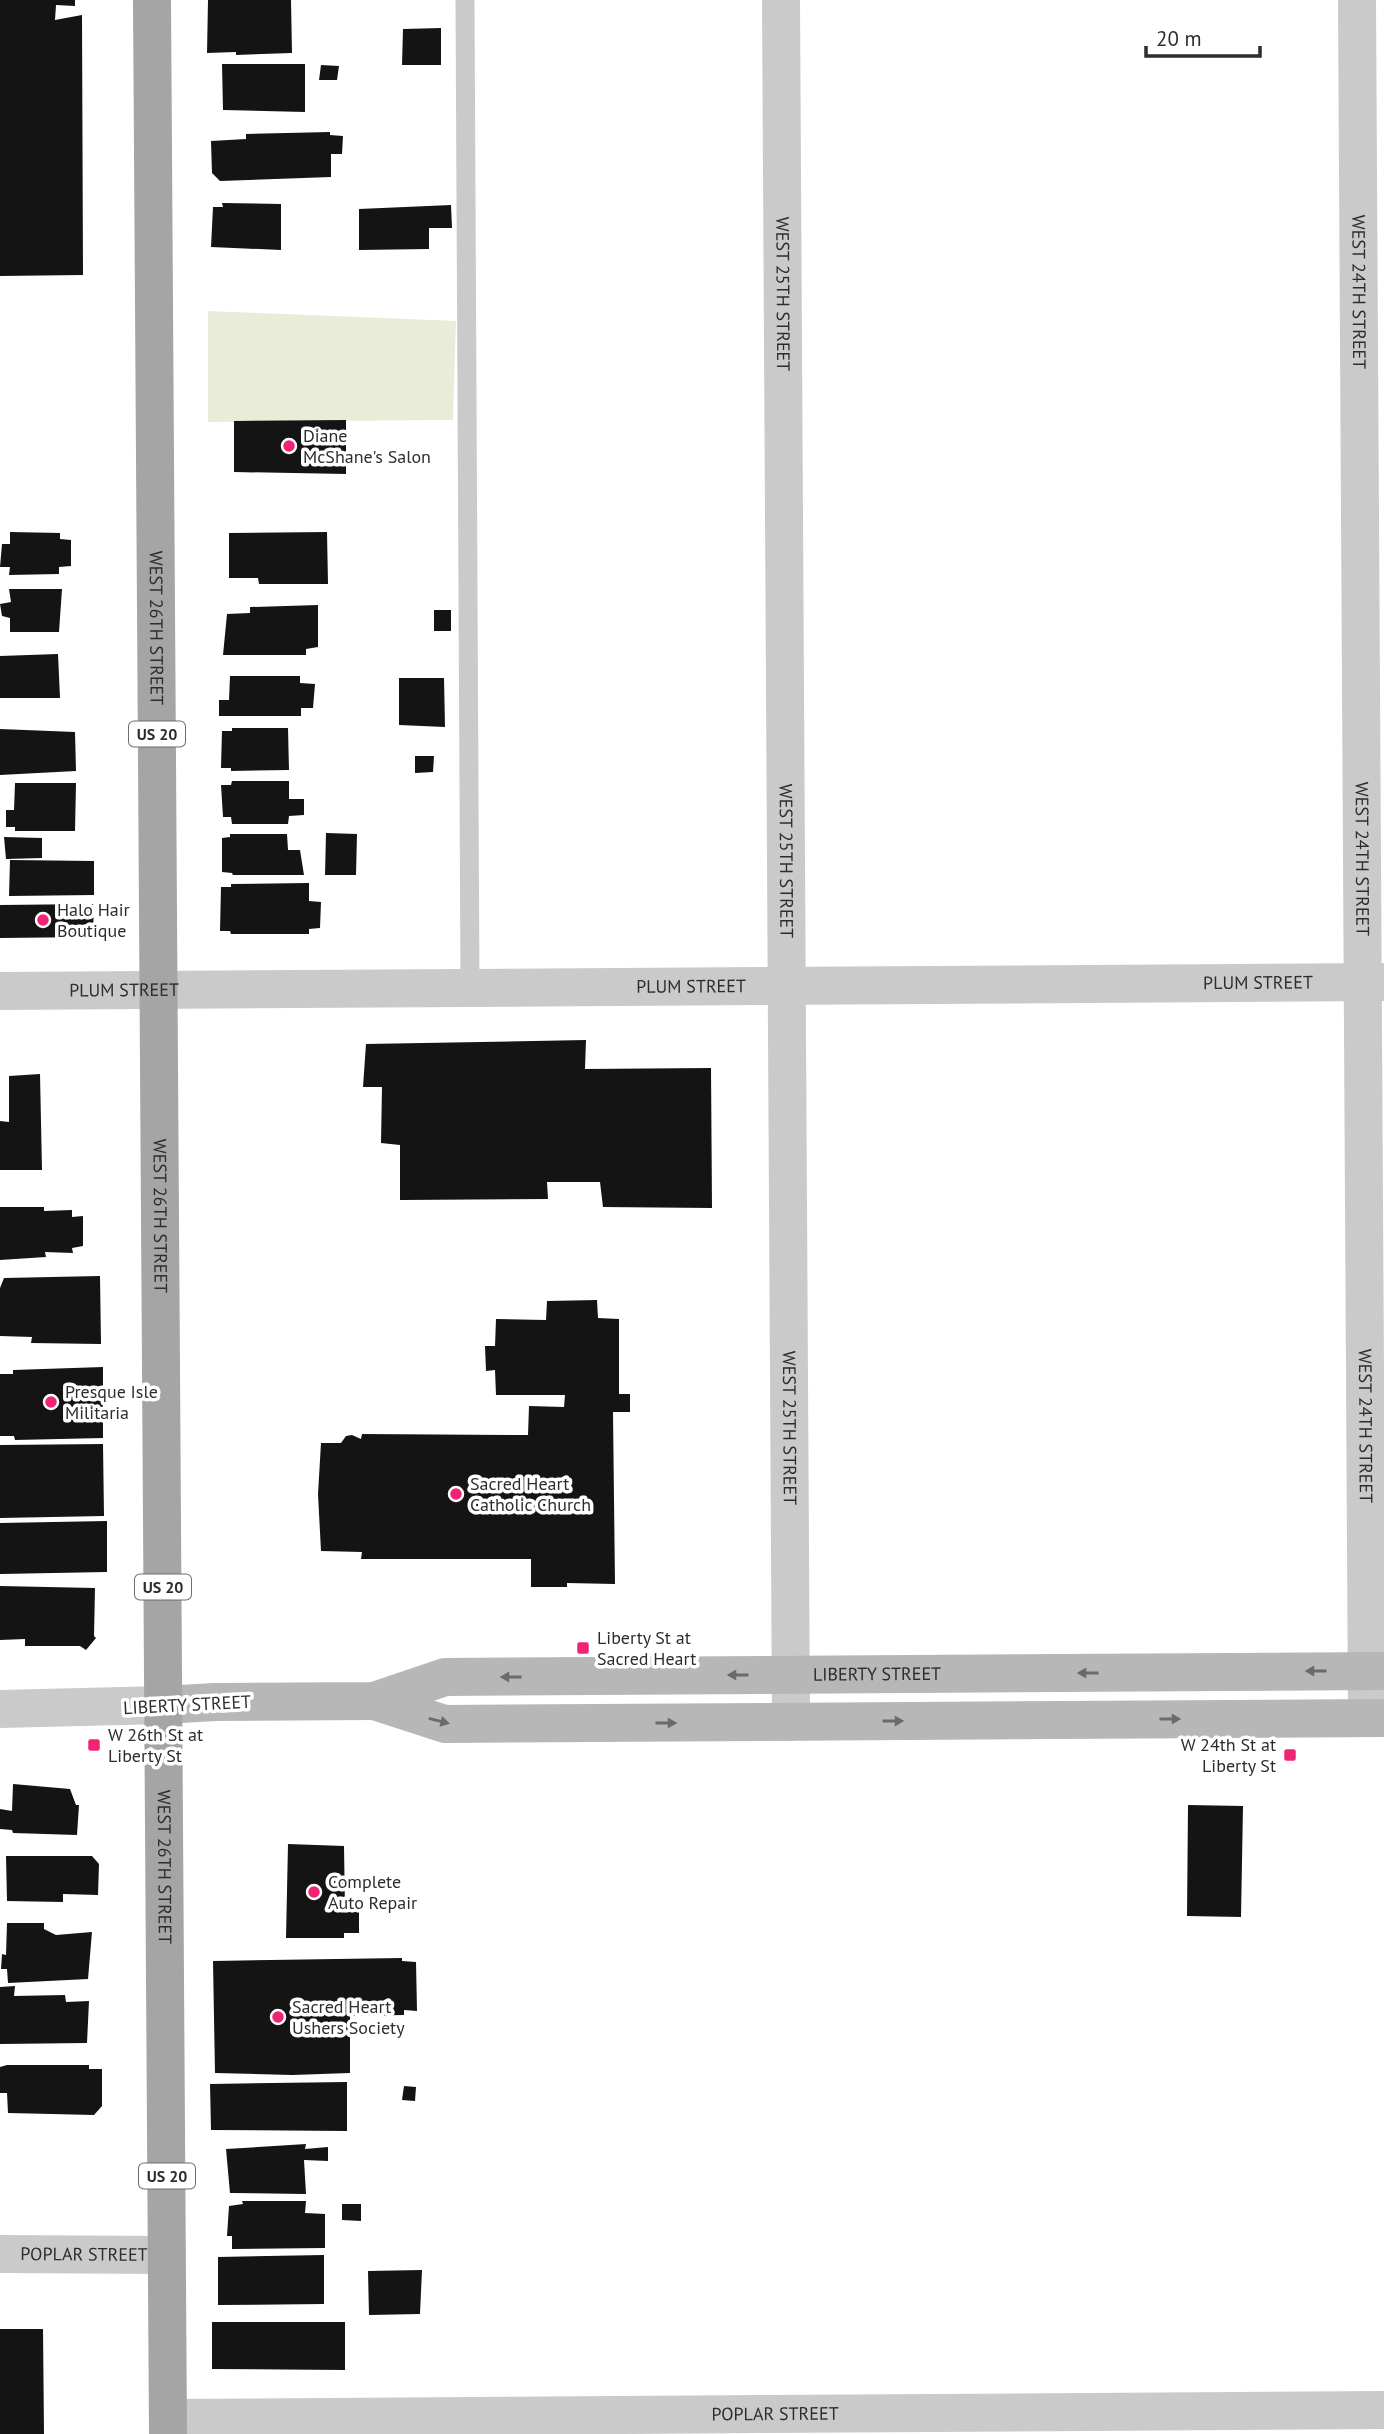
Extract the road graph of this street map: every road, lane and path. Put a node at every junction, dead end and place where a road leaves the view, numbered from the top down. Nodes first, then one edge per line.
1 (152, 0) edge
2 (465, 0) edge
3 (781, 0) edge
4 (1357, 0) edge
5 (1373, 982) edge
6 (787, 986) junction
7 (470, 988) junction
8 (0, 990) edge
9 (159, 990) junction
10 (1374, 1324) edge
11 (1375, 1671) edge
12 (790, 1675) junction
13 (374, 1701) junction
14 (163, 1705) junction
15 (0, 1709) edge
16 (1375, 1718) edge
17 (791, 1722) junction
18 (0, 2254) edge
19 (167, 2255) junction
20 (1384, 2410) edge
21 (1023, 2423) edge
22 (168, 2426) edge

1 - 9 main road, WEST 26TH STREET / US 20
2 - 7 lane
3 - 6 street, WEST 25TH STREET
4 - 5 street, WEST 24TH STREET
5 - 6 street, PLUM STREET
5 - 10 street, WEST 24TH STREET
6 - 7 street, PLUM STREET
6 - 12 street, WEST 25TH STREET
7 - 9 street, PLUM STREET
8 - 9 street, PLUM STREET
9 - 14 main road, WEST 26TH STREET / US 20
10 - 11 street, WEST 24TH STREET
11 -> 12 main road, LIBERTY STREET
11 - 16 street, WEST 24TH STREET
12 -> 13 main road, LIBERTY STREET
12 - 17 street, WEST 25TH STREET
13 - 14 main road, LIBERTY STREET
13 -> 17 main road, LIBERTY STREET
14 - 15 street, LIBERTY STREET
14 - 19 main road, WEST 26TH STREET / US 20
17 -> 16 main road, LIBERTY STREET
18 - 19 street, POPLAR STREET
19 - 22 main road, WEST 26TH STREET / US 20
20 - 21 street, POPLAR STREET
21 - 22 street, POPLAR STREET

